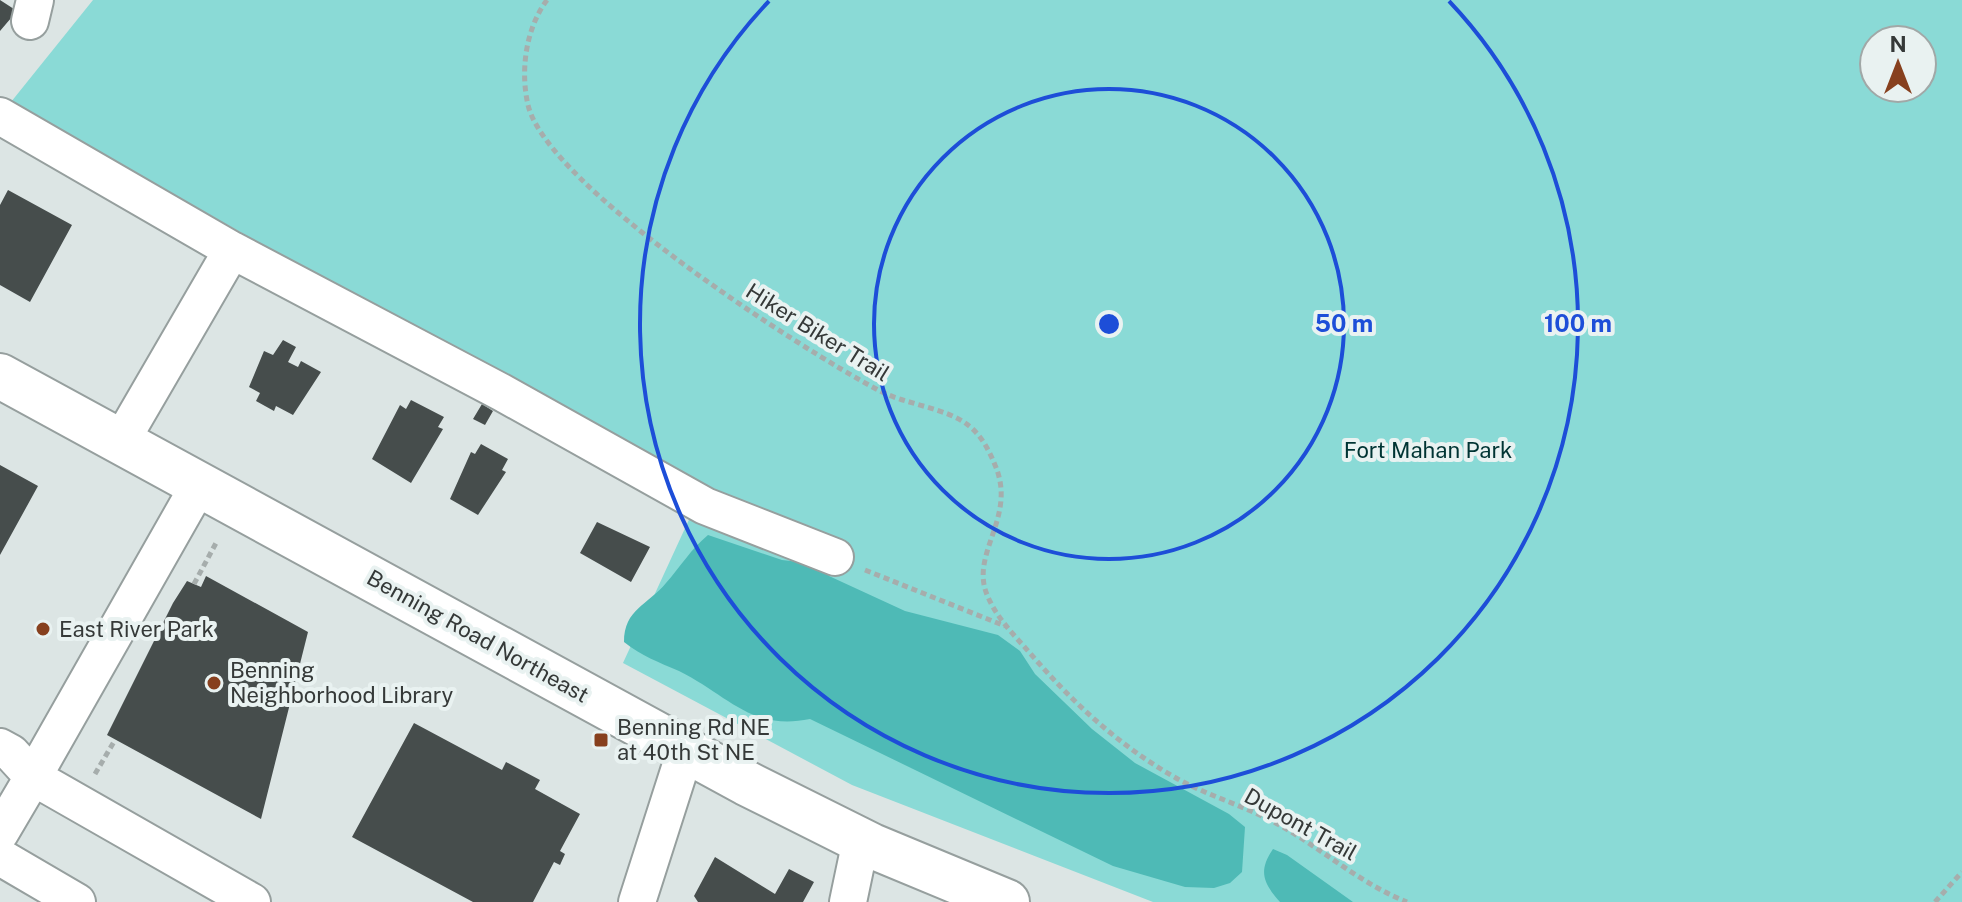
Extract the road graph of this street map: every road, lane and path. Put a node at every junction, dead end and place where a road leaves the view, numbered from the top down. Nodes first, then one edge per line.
1 (547, 0) edge
2 (0, 116) edge
3 (232, 250) junction
4 (0, 376) edge
5 (121, 441) junction
6 (199, 485) junction
7 (216, 543) dead end
8 (835, 557) joint
9 (194, 584) dead end
10 (1007, 626) junction
11 (0, 747) edge
12 (686, 749) junction
13 (33, 777) junction
14 (1177, 778) joint
15 (0, 833) edge
16 (861, 840) junction
17 (0, 857) edge
18 (1962, 872) edge
19 (77, 902) edge
20 (252, 902) edge
21 (637, 902) edge
22 (848, 902) edge
23 (1007, 902) edge
24 (1407, 902) edge
25 (1935, 902) edge

1 - 10 path, Hiker Biker Trail
2 - 3 street
3 - 5 street
3 - 8 street
4 - 5 main road, Benning Road Northeast
5 - 6 main road, Benning Road Northeast
6 - 12 main road, Benning Road Northeast
6 - 13 street
7 - 9 path
8 - 10 path
10 - 14 path, Hiker Biker Trail
11 - 13 street
12 - 16 main road, Benning Road Northeast
12 - 21 street
13 - 15 street
13 - 20 street
14 - 24 path, Dupont Trail
16 - 22 street
16 - 23 main road, Benning Road Northeast
17 - 19 street
18 - 25 path

